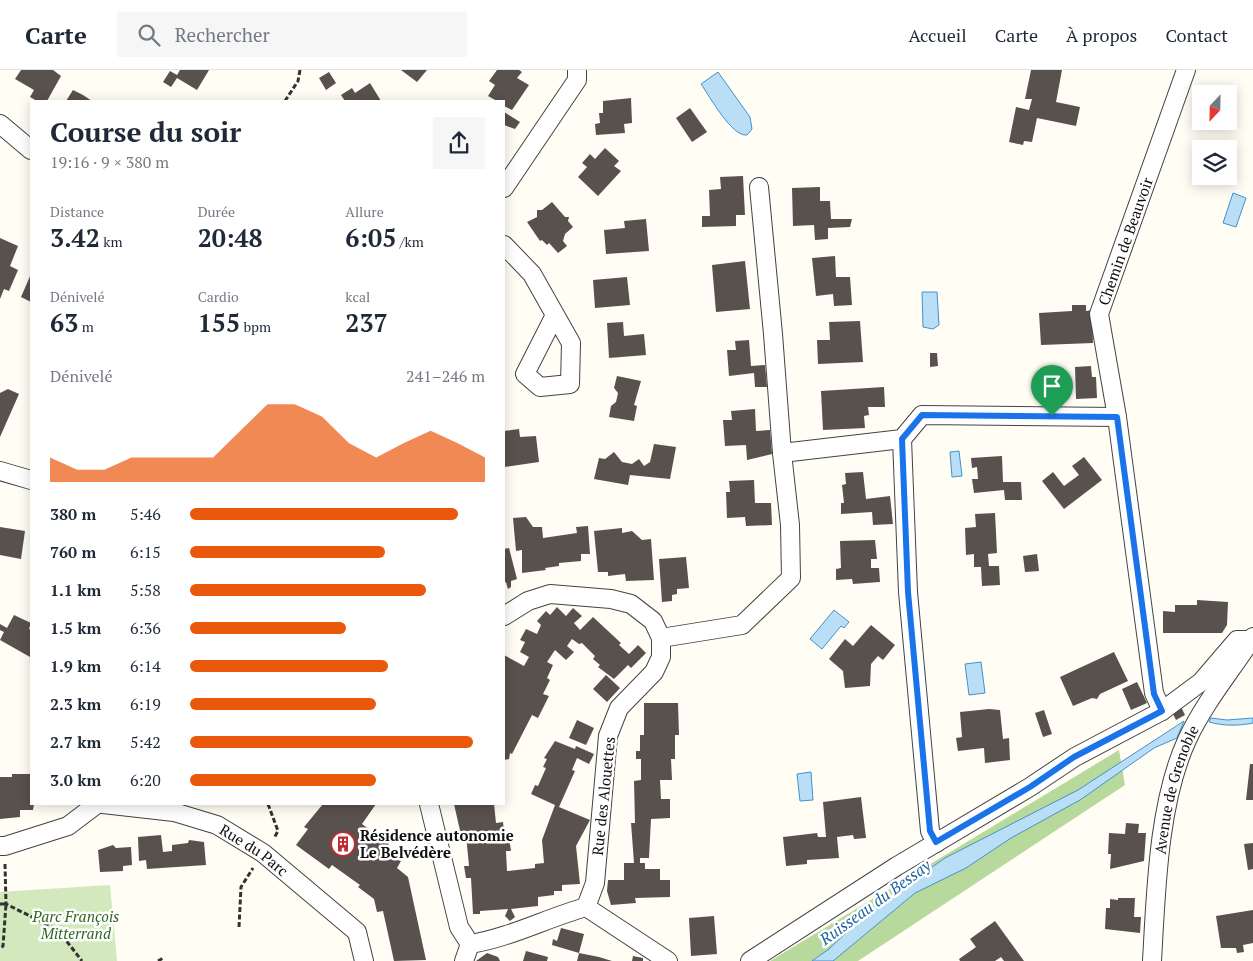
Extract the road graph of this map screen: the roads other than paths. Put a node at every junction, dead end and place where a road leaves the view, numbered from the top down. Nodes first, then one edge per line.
1 (577, 70) edge
2 (1186, 70) edge
3 (0, 124) edge
4 (30, 149) edge
5 (505, 187) edge
6 (759, 187) dead end
7 (505, 246) edge
8 (555, 315) dead end
9 (1117, 417) junction
10 (902, 439) junction
11 (782, 453) junction
12 (0, 471) edge
13 (30, 480) edge
14 (505, 615) edge
15 (661, 638) junction
16 (1252, 639) edge
17 (1162, 711) junction
18 (96, 805) edge
19 (112, 805) edge
20 (430, 805) edge
21 (936, 842) junction
22 (2, 846) edge
23 (586, 907) junction
24 (470, 944) junction
25 (364, 961) edge
26 (464, 961) edge
27 (668, 961) edge
28 (750, 961) edge
29 (1152, 961) edge

1 - 5 street
2 - 9 street, Chemin de Beauvoir
3 - 4 street
6 - 11 street
7 - 8 street
9 - 10 street
9 - 17 street, Chemin de Beauvoir
10 - 11 street
10 - 21 street
11 - 15 street
12 - 13 street
14 - 15 street
15 - 23 street, Rue des Alouettes
16 - 17 street
16 - 29 street, Avenue de Grenoble
17 - 21 street
18 - 22 street
19 - 25 street, Rue du Parc
20 - 24 street
21 - 28 street
23 - 24 street
23 - 27 street
24 - 26 street

